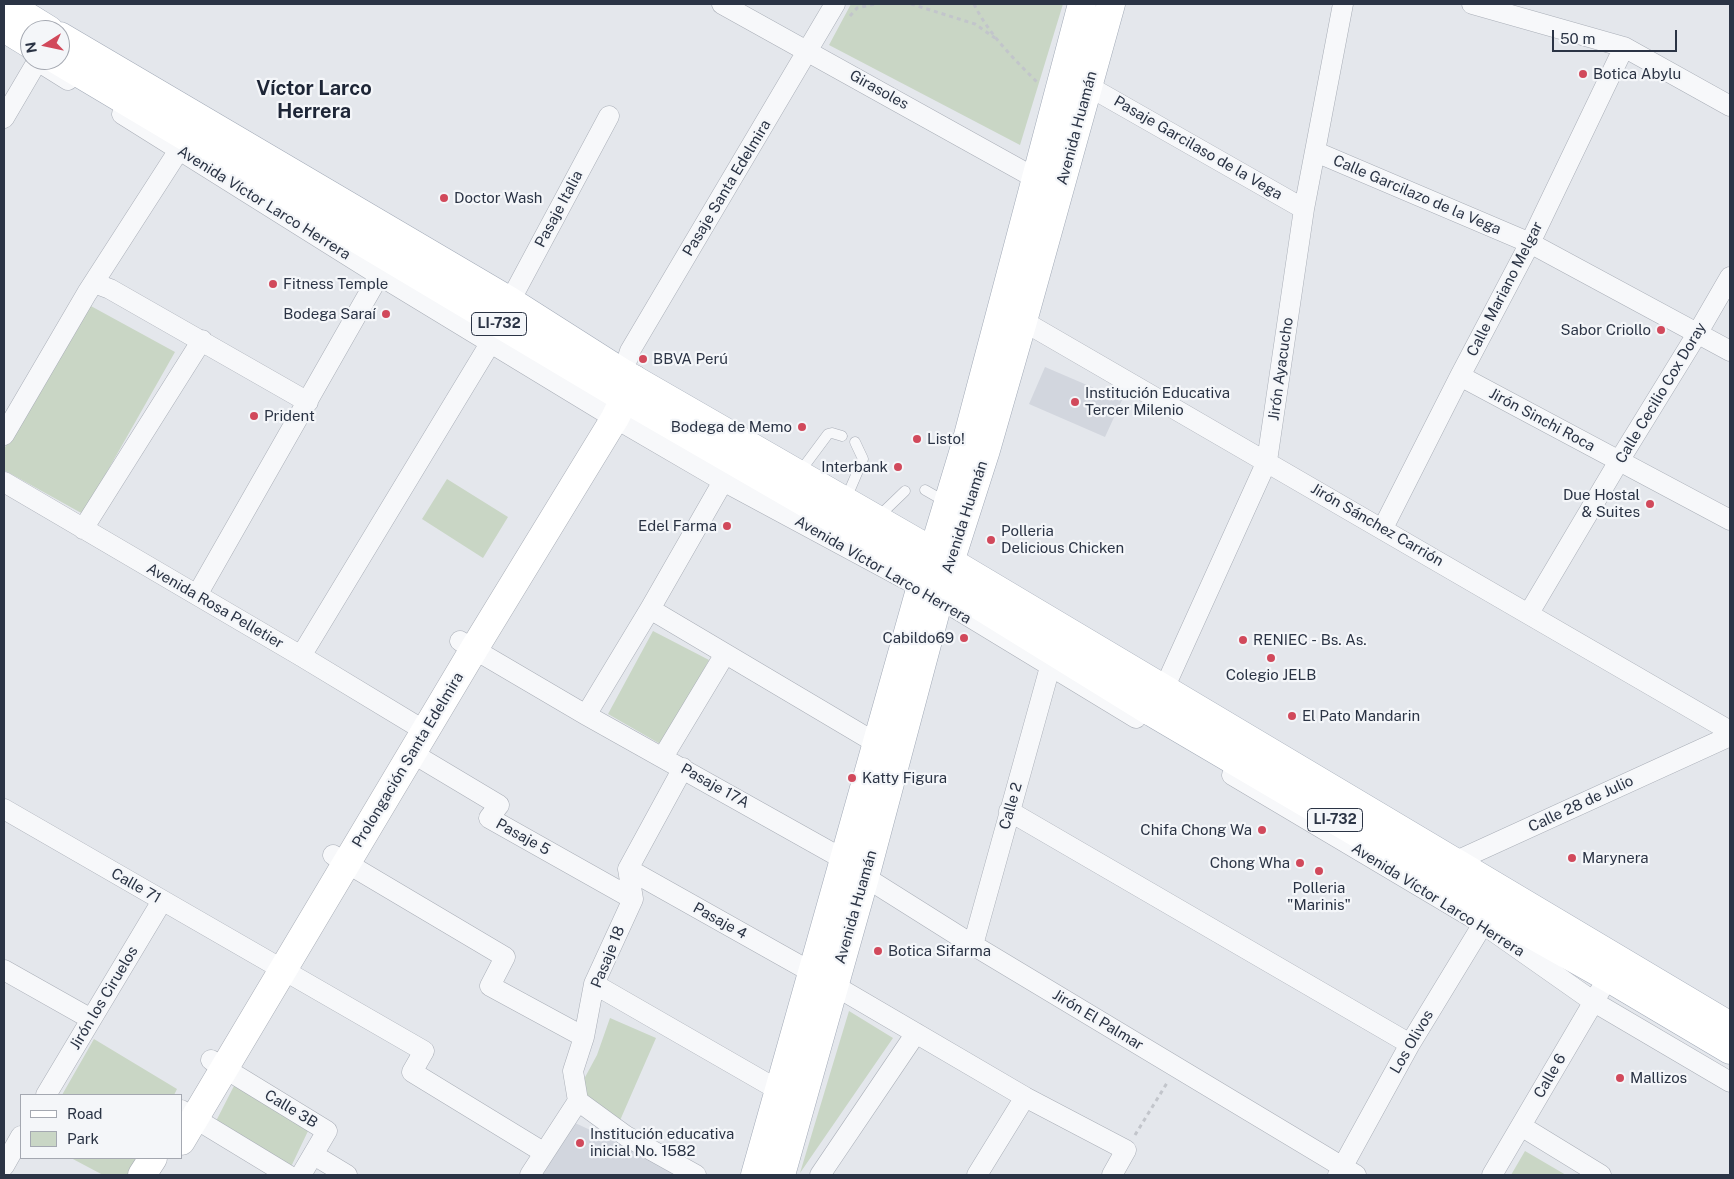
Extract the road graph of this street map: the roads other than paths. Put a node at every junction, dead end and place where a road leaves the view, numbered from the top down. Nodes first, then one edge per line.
1 (7, 4) edge
2 (722, 4) edge
3 (835, 4) edge
4 (1082, 4) edge
5 (1111, 4) edge
6 (1343, 4) edge
7 (1472, 4) edge
8 (33, 20) edge
9 (4, 28) edge
10 (4, 42) edge
11 (20, 42) edge
12 (70, 42) edge
13 (1624, 48) junction
14 (20, 49) edge
15 (808, 51) junction
16 (31, 70) edge
17 (58, 70) edge
18 (59, 70) edge
19 (1053, 82) junction
20 (1088, 86) junction
21 (1730, 106) edge
22 (609, 116) dead end
23 (4, 118) edge
24 (179, 150) junction
25 (1316, 152) junction
26 (1036, 178) junction
27 (1304, 209) junction
28 (1530, 243) junction
29 (384, 267) junction
30 (1730, 277) edge
31 (94, 284) junction
32 (510, 301) junction
33 (1011, 320) junction
34 (1698, 334) junction
35 (202, 340) junction
36 (491, 342) junction
37 (1730, 350) edge
38 (1460, 376) junction
39 (618, 395) junction
40 (308, 402) junction
41 (4, 435) edge
42 (842, 436) dead end
43 (856, 442) dead end
44 (976, 447) junction
45 (1267, 461) junction
46 (1619, 461) junction
47 (729, 471) junction
48 (784, 473) junction
49 (4, 482) edge
50 (905, 491) dead end
51 (861, 517) junction
52 (1730, 520) edge
53 (1383, 528) junction
54 (83, 529) junction
55 (935, 577) junction
56 (197, 595) junction
57 (650, 609) junction
58 (1529, 613) junction
59 (467, 645) junction
60 (725, 654) junction
61 (301, 656) junction
62 (1050, 667) junction
63 (1165, 689) junction
64 (1153, 713) junction
65 (586, 715) junction
66 (1730, 731) edge
67 (416, 736) junction
68 (1730, 736) edge
69 (876, 743) junction
70 (663, 757) junction
71 (683, 768) junction
72 (4, 809) edge
73 (1009, 811) junction
74 (340, 858) junction
75 (843, 859) junction
76 (628, 869) junction
77 (1449, 873) junction
78 (864, 877) junction
79 (633, 898) junction
80 (162, 901) junction
81 (1485, 917) junction
82 (973, 945) junction
83 (276, 966) junction
84 (4, 970) edge
85 (1608, 977) junction
86 (823, 979) junction
87 (594, 984) junction
88 (1594, 1002) junction
89 (91, 1020) junction
90 (1730, 1026) edge
91 (916, 1033) junction
92 (584, 1037) junction
93 (1410, 1044) junction
94 (1730, 1050) edge
95 (218, 1064) junction
96 (1730, 1082) edge
97 (780, 1091) junction
98 (47, 1094) edge
99 (1025, 1096) junction
100 (578, 1101) junction
101 (186, 1113) edge
102 (1521, 1126) junction
103 (182, 1135) edge
104 (20, 1138) edge
105 (544, 1152) junction
106 (314, 1155) junction
107 (151, 1159) edge
108 (170, 1159) edge
109 (4, 1166) edge
110 (1345, 1172) edge
111 (1114, 1174) edge
112 (142, 1175) edge
113 (161, 1175) edge
114 (288, 1175) edge
115 (301, 1175) edge
116 (347, 1175) edge
117 (530, 1175) edge
118 (696, 1175) edge
119 (755, 1175) edge
120 (781, 1175) edge
121 (820, 1175) edge
122 (977, 1175) edge
123 (1492, 1175) edge
124 (1601, 1175) edge

1 - 8 main road
2 - 15 street, Girasoles
3 - 15 street, Pasaje Santa Edelmira
4 - 19 main road, Avenida Huamán
5 - 20 main road, Avenida Huamán
6 - 25 street, Jirón Ayacucho
7 - 13 street
9 - 11 main road, Avenida Víctor Larco Herrera / LI-732
10 - 14 street, Avenida Víctor Larco Herrera
12 - 32 main road, Avenida Víctor Larco Herrera / LI-732
13 - 21 street
13 - 28 street, Calle Mariano Melgar
15 - 26 street, Girasoles
15 - 39 street, Pasaje Santa Edelmira
16 - 23 street
17 - 24 street, Avenida Víctor Larco Herrera
18 - 29 main road, Avenida Víctor Larco Herrera / LI-732
19 - 20 street, Pasaje Garcilaso de la Vega
19 - 26 main road, Avenida Huamán
20 - 27 street, Pasaje Garcilaso de la Vega
20 - 33 main road, Avenida Huamán
22 - 32 street, Pasaje Italia
24 - 29 street, Avenida Víctor Larco Herrera
24 - 31 street
25 - 27 street, Jirón Ayacucho
25 - 28 street, Calle Garcilazo de la Vega
26 - 33 main road, Avenida Huamán
27 - 45 street, Jirón Ayacucho
28 - 34 street, Calle Garcilazo de la Vega
28 - 38 street, Calle Mariano Melgar
29 - 36 street, Avenida Víctor Larco Herrera
29 - 39 main road, Avenida Víctor Larco Herrera / LI-732
29 - 40 street
30 - 34 street, Calle Cecilio Cox Doray
31 - 35 street
31 - 41 street
32 - 39 main road, Avenida Víctor Larco Herrera / LI-732
33 - 44 main road, Avenida Huamán
33 - 45 street, Jirón Sánchez Carrión
34 - 37 street, Calle Garcilazo de la Vega
34 - 46 street, Calle Cecilio Cox Doray
35 - 40 street
35 - 54 street
36 - 39 street, Avenida Víctor Larco Herrera
36 - 61 street
38 - 46 street, Jirón Sinchi Roca
38 - 53 street, Calle Mariano Melgar
39 - 47 main road, Avenida Víctor Larco Herrera / LI-732
39 - 48 main road, Avenida Víctor Larco Herrera / LI-732
39 - 59 main road, Prolongación Santa Edelmira
40 - 56 street
42 - 48 lane
43 - 51 lane
44 - 55 main road, Avenida Huamán
44 - 55 main road, Avenida Huamán
45 - 53 street, Jirón Sánchez Carrión
45 - 63 street, Jirón Ayacucho
46 - 52 street, Jirón Sinchi Roca
46 - 58 street, Calle Cecilio Cox Doray
47 - 48 main road, Avenida Víctor Larco Herrera / LI-732
47 - 55 street, Avenida Víctor Larco Herrera
47 - 57 street
48 - 51 main road, Avenida Víctor Larco Herrera / LI-732
49 - 54 street, Avenida Rosa Pelletier
50 - 51 lane
51 - 55 main road, Avenida Víctor Larco Herrera / LI-732
53 - 58 street, Jirón Sánchez Carrión
54 - 56 street, Avenida Rosa Pelletier
55 - 62 street, Avenida Víctor Larco Herrera
55 - 63 main road, Avenida Víctor Larco Herrera / LI-732
55 - 64 main road, Avenida Víctor Larco Herrera / LI-732
55 - 69 main road, Avenida Huamán
55 - 78 main road, Avenida Huamán
56 - 61 street, Avenida Rosa Pelletier
57 - 60 street
57 - 65 street
58 - 66 street, Jirón Sánchez Carrión
59 - 65 street, Pasaje 17A
59 - 67 main road, Prolongación Santa Edelmira
60 - 69 street
60 - 70 street
61 - 67 street, Avenida Rosa Pelletier
62 - 73 street, Calle 2
62 - 81 street, Avenida Víctor Larco Herrera
63 - 64 street, Jirón Ayacucho
63 - 77 main road, Avenida Víctor Larco Herrera / LI-732
64 - 77 main road, Avenida Víctor Larco Herrera / LI-732
65 - 70 street, Pasaje 17A
67 - 74 main road, Prolongación Santa Edelmira
67 - 79 street, Pasaje 5
68 - 77 street, Calle 28 de Julio
69 - 75 main road, Avenida Huamán
70 - 71 street, Pasaje 17A
71 - 75 street, Pasaje 17A
71 - 76 street
72 - 80 street, Calle 71
73 - 82 street, Calle 2
73 - 93 street
74 - 83 main road, Prolongación Santa Edelmira
74 - 92 street
75 - 78 street, Jirón El Palmar
75 - 86 main road, Avenida Huamán
76 - 79 street
76 - 86 street, Pasaje 4
77 - 81 main road, Avenida Víctor Larco Herrera / LI-732
77 - 90 main road, Avenida Víctor Larco Herrera / LI-732
78 - 82 street, Jirón El Palmar
78 - 86 main road, Avenida Huamán
79 - 87 street, Pasaje 18
80 - 83 street, Calle 71
80 - 89 street, Jirón los Ciruelos
81 - 85 main road, Avenida Víctor Larco Herrera / LI-732
81 - 88 street, Avenida Víctor Larco Herrera
81 - 93 street, Los Olivos
82 - 110 street, Jirón El Palmar
83 - 95 main road, Prolongación Santa Edelmira
83 - 105 street, Calle 71
84 - 89 street
85 - 88 street, Calle 6
85 - 94 main road, Avenida Víctor Larco Herrera / LI-732
86 - 91 street, Pasaje 4
86 - 97 main road, Avenida Huamán
86 - 120 main road, Avenida Huamán
87 - 92 street, Pasaje 18
87 - 97 street
88 - 96 street, Avenida Víctor Larco Herrera
88 - 102 street, Calle 6
89 - 98 street, Jirón los Ciruelos
91 - 99 street, Pasaje 4
91 - 121 street
92 - 100 street, Pasaje 18
93 - 110 street, Los Olivos
95 - 101 main road, Prolongación Santa Edelmira
95 - 106 street, Calle 3B
97 - 119 main road, Avenida Huamán
99 - 111 street, Pasaje 4
99 - 122 street
100 - 105 street
100 - 118 street
101 - 103 main road, Prolongación Santa Edelmira
101 - 114 street
102 - 123 street, Calle 6
102 - 124 street
104 - 109 street
105 - 117 street
106 - 115 street, Calle 3B
106 - 116 street
107 - 112 main road
108 - 113 main road

